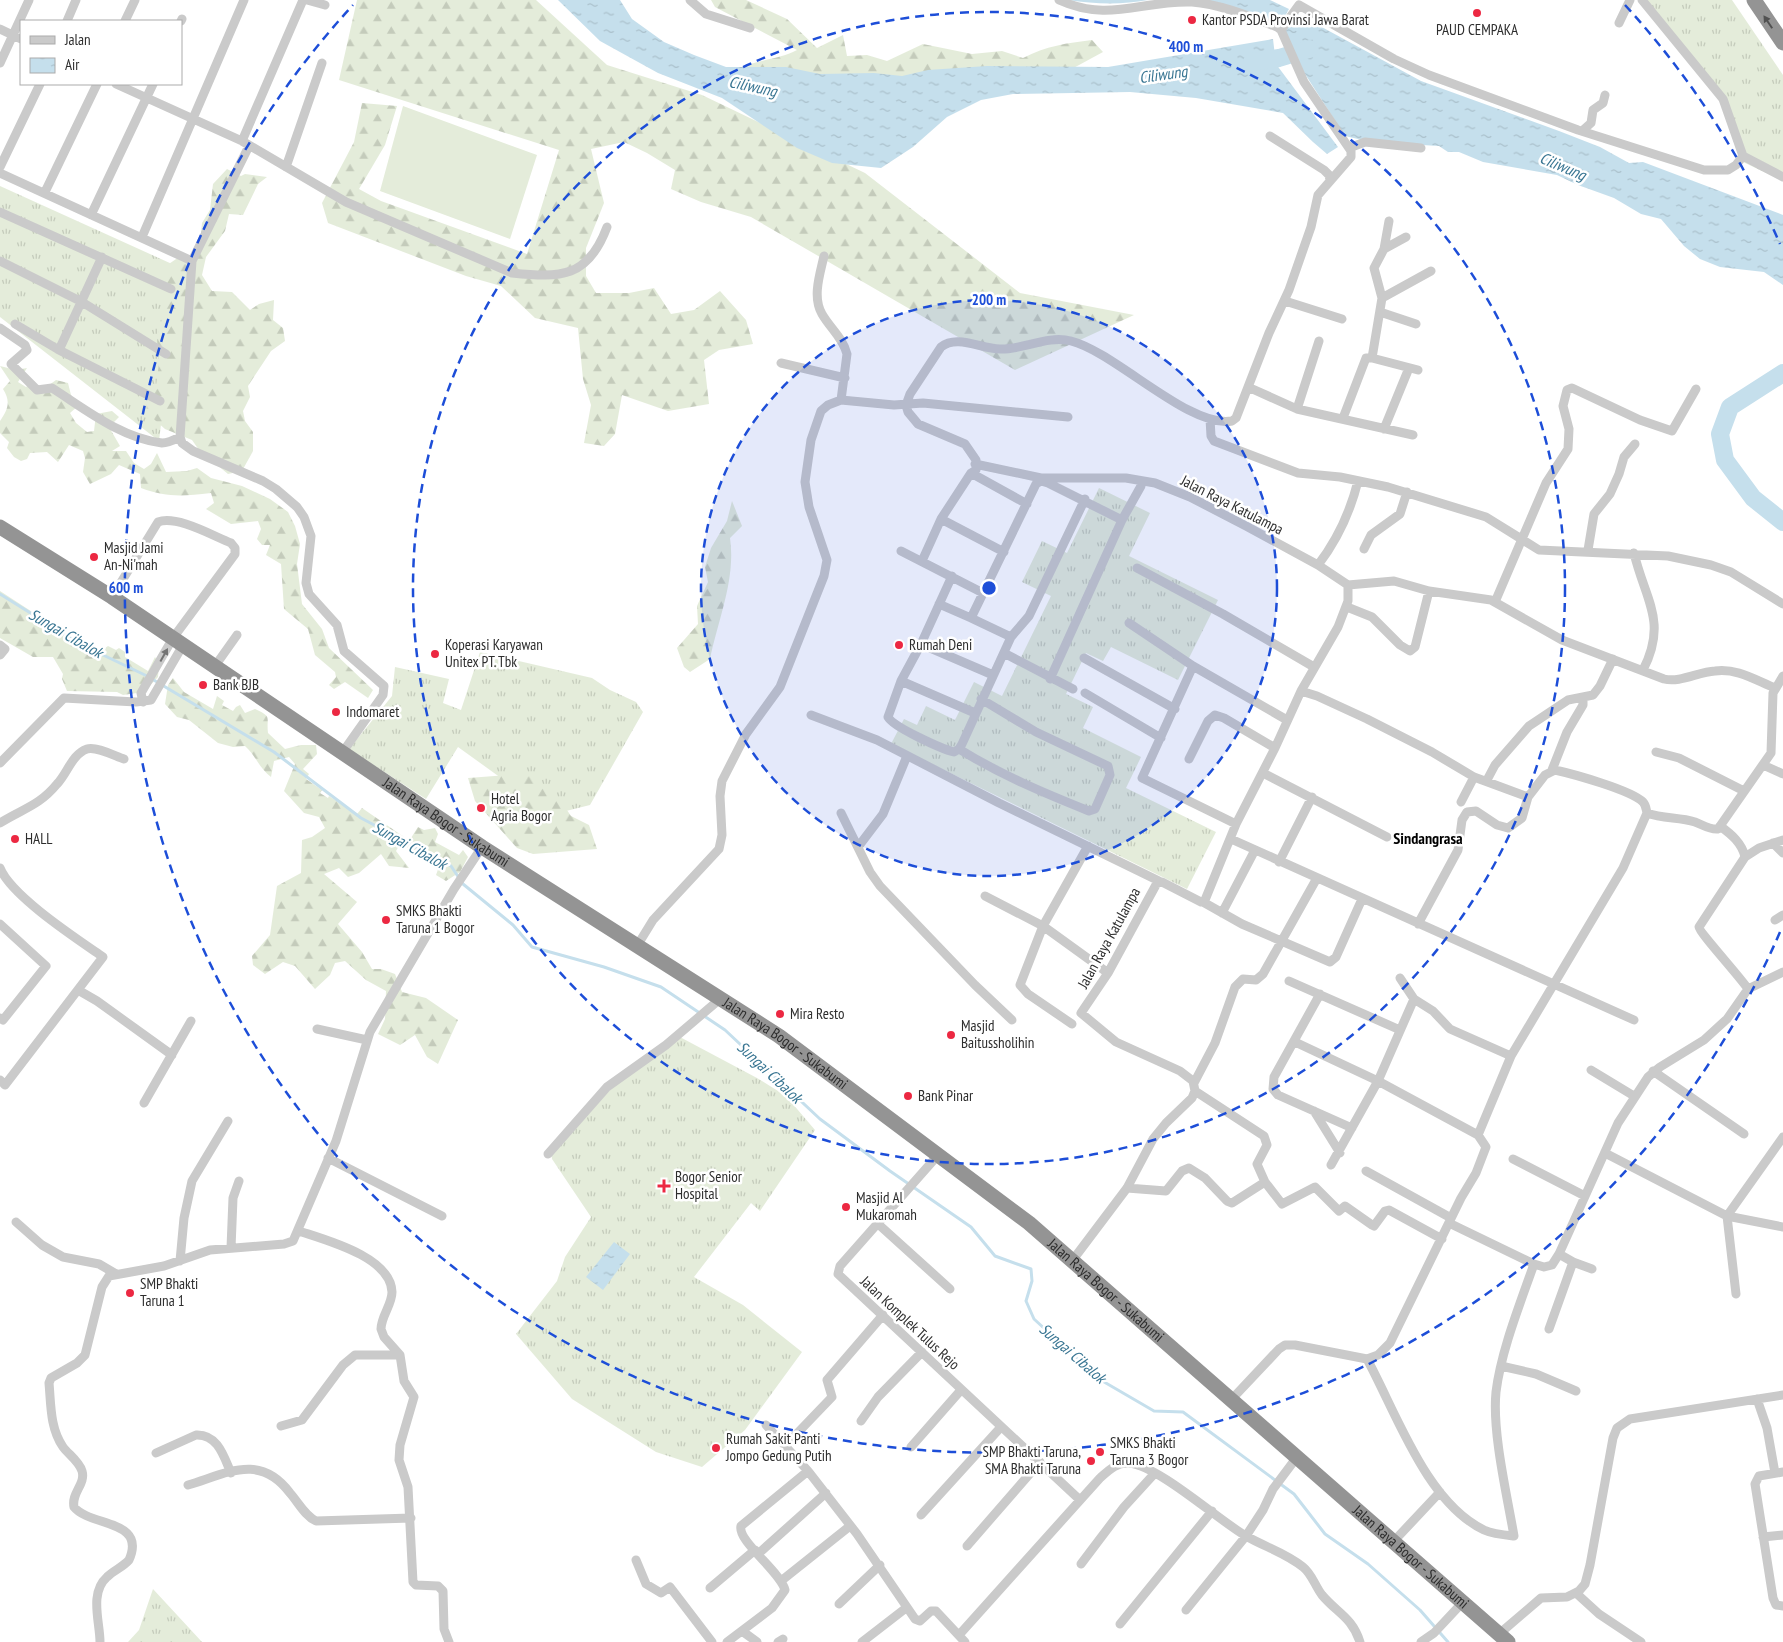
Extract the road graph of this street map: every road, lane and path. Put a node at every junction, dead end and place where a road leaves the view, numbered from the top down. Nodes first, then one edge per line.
1 (29, 0) edge
2 (76, 0) edge
3 (135, 0) edge
4 (244, 0) edge
5 (303, 0) edge
6 (307, 0) edge
7 (690, 0) edge
8 (1059, 0) edge
9 (1630, 0) edge
10 (1642, 0) edge
11 (1754, 0) edge
12 (1299, 5) edge
13 (325, 6) dead end
14 (23, 20) edge
15 (67, 20) edge
16 (125, 20) edge
17 (1619, 23) dead end
18 (0, 28) edge
19 (750, 28) dead end
20 (1282, 30) junction
21 (17, 37) edge
22 (1783, 43) edge
23 (322, 63) dead end
24 (0, 64) edge
25 (40, 85) edge
26 (97, 85) edge
27 (118, 85) edge
28 (153, 85) edge
29 (1605, 95) dead end
30 (146, 99) junction
31 (195, 118) junction
32 (1582, 131) junction
33 (1270, 136) dead end
34 (245, 144) junction
35 (1348, 147) junction
36 (1421, 148) dead end
37 (1743, 156) junction
38 (0, 167) edge
39 (286, 167) junction
40 (0, 173) edge
41 (1783, 177) edge
42 (1330, 180) junction
43 (45, 192) junction
44 (0, 212) edge
45 (90, 215) junction
46 (1389, 221) dead end
47 (607, 226) dead end
48 (142, 237) junction
49 (1406, 237) dead end
50 (1384, 249) junction
51 (824, 256) dead end
52 (102, 257) junction
53 (0, 261) edge
54 (192, 261) junction
55 (1431, 271) dead end
56 (171, 289) dead end
57 (1382, 298) junction
58 (82, 302) junction
59 (1285, 302) junction
60 (1380, 312) junction
61 (1342, 319) dead end
62 (15, 324) dead end
63 (1416, 324) dead end
64 (0, 328) edge
65 (1319, 341) dead end
66 (58, 350) junction
67 (166, 354) dead end
68 (1372, 358) junction
69 (781, 363) dead end
70 (845, 378) junction
71 (1248, 387) junction
72 (1696, 390) dead end
73 (841, 400) junction
74 (160, 401) dead end
75 (906, 405) junction
76 (1297, 409) junction
77 (1068, 417) dead end
78 (1343, 418) junction
79 (1210, 419) junction
80 (1384, 429) junction
81 (1413, 435) dead end
82 (180, 437) junction
83 (1635, 444) dead end
84 (975, 464) junction
85 (971, 473) junction
86 (1358, 481) junction
87 (1141, 486) dead end
88 (1407, 492) junction
89 (1084, 499) junction
90 (1027, 504) junction
91 (942, 518) junction
92 (1122, 520) junction
93 (0, 527) edge
94 (1522, 538) junction
95 (1364, 549) dead end
96 (1588, 550) junction
97 (901, 552) dead end
98 (1004, 552) junction
99 (1634, 553) junction
100 (922, 561) junction
101 (1318, 565) junction
102 (1136, 568) dead end
103 (952, 576) junction
104 (1348, 584) junction
105 (1429, 591) junction
106 (984, 593) junction
107 (112, 597) junction
108 (1495, 602) junction
109 (939, 604) junction
110 (1783, 604) edge
111 (1347, 606) junction
112 (971, 618) junction
113 (1129, 623) dead end
114 (237, 635) dead end
115 (1011, 637) junction
116 (178, 641) junction
117 (0, 644) edge
118 (921, 644) junction
119 (1004, 653) junction
120 (0, 655) edge
121 (1084, 658) dead end
122 (1613, 659) junction
123 (215, 666) junction
124 (1193, 666) junction
125 (1314, 667) junction
126 (1643, 670) junction
127 (993, 675) junction
128 (1783, 676) edge
129 (1050, 679) junction
130 (901, 680) junction
131 (1775, 688) junction
132 (1073, 689) dead end
133 (1301, 691) junction
134 (1085, 693) dead end
135 (145, 698) junction
136 (1578, 698) junction
137 (981, 699) junction
138 (1175, 710) junction
139 (975, 713) junction
140 (810, 714) dead end
141 (1287, 720) junction
142 (1161, 738) junction
143 (1275, 748) junction
144 (959, 749) junction
145 (1656, 752) dead end
146 (342, 753) junction
147 (907, 756) junction
148 (124, 759) dead end
149 (1189, 759) dead end
150 (1, 761) edge
151 (1763, 765) junction
152 (1552, 770) junction
153 (1263, 773) junction
154 (1783, 774) edge
155 (1474, 777) junction
156 (1487, 780) junction
157 (1744, 791) junction
158 (1312, 798) junction
159 (1528, 798) junction
160 (1461, 802) dead end
161 (841, 813) dead end
162 (1647, 813) junction
163 (0, 823) edge
164 (1236, 824) junction
165 (1720, 826) junction
166 (1387, 837) dead end
167 (1231, 838) junction
168 (1783, 840) edge
169 (1773, 843) junction
170 (1088, 846) junction
171 (482, 847) junction
172 (858, 847) junction
173 (1255, 850) junction
174 (1783, 853) edge
175 (1744, 857) junction
176 (1279, 862) junction
177 (0, 868) edge
178 (1317, 878) junction
179 (1159, 881) junction
180 (985, 896) dead end
181 (1362, 899) junction
182 (1203, 902) junction
183 (1222, 913) junction
184 (1783, 915) edge
185 (1775, 920) dead end
186 (0, 924) edge
187 (1418, 924) junction
188 (1044, 926) junction
189 (1282, 942) junction
190 (637, 946) junction
191 (1783, 972) edge
192 (1108, 974) junction
193 (1400, 978) dead end
194 (1290, 981) dead end
195 (1554, 983) junction
196 (1748, 989) junction
197 (78, 990) junction
198 (1320, 994) junction
199 (720, 999) junction
200 (1414, 999) junction
201 (0, 1018) edge
202 (191, 1020) dead end
203 (1012, 1020) dead end
204 (1634, 1020) dead end
205 (1072, 1024) dead end
206 (317, 1029) dead end
207 (1400, 1030) junction
208 (367, 1040) junction
209 (1294, 1042) junction
210 (172, 1055) junction
211 (1511, 1056) junction
212 (1591, 1070) dead end
213 (1654, 1070) junction
214 (0, 1080) edge
215 (1378, 1081) junction
216 (1195, 1087) junction
217 (1634, 1096) junction
218 (144, 1102) dead end
219 (1314, 1110) junction
220 (228, 1121) dead end
221 (1352, 1128) junction
222 (1744, 1134) dead end
223 (1478, 1135) junction
224 (1783, 1136) edge
225 (1340, 1153) junction
226 (1605, 1153) junction
227 (548, 1154) dead end
228 (939, 1154) junction
229 (328, 1158) junction
230 (1514, 1158) dead end
231 (1332, 1165) dead end
232 (1366, 1171) dead end
233 (240, 1181) dead end
234 (1265, 1182) junction
235 (1127, 1188) junction
236 (1585, 1196) junction
237 (442, 1216) dead end
238 (1727, 1216) junction
239 (1450, 1220) junction
240 (16, 1222) dead end
241 (877, 1223) junction
242 (1783, 1227) edge
243 (299, 1231) junction
244 (1442, 1239) junction
245 (231, 1248) junction
246 (1559, 1254) junction
247 (180, 1260) junction
248 (1072, 1261) junction
249 (1573, 1262) junction
250 (1534, 1264) junction
251 (1592, 1269) dead end
252 (116, 1274) junction
253 (950, 1290) dead end
254 (1736, 1294) dead end
255 (883, 1315) junction
256 (1549, 1329) dead end
257 (922, 1352) junction
258 (400, 1355) junction
259 (1367, 1359) junction
260 (1501, 1366) junction
261 (961, 1390) junction
262 (1576, 1390) dead end
263 (1783, 1395) edge
264 (1757, 1399) junction
265 (1231, 1400) junction
266 (861, 1421) dead end
267 (766, 1425) dead end
268 (281, 1426) dead end
269 (1002, 1427) junction
270 (785, 1446) junction
271 (911, 1447) dead end
272 (156, 1453) dead end
273 (1297, 1457) junction
274 (1040, 1462) junction
275 (808, 1471) junction
276 (1779, 1472) edge
277 (231, 1473) junction
278 (1155, 1473) junction
279 (188, 1485) dead end
280 (1440, 1492) junction
281 (826, 1494) junction
282 (1080, 1500) junction
283 (1212, 1511) junction
284 (921, 1516) dead end
285 (411, 1518) junction
286 (850, 1526) junction
287 (1783, 1535) edge
288 (1246, 1536) junction
289 (1763, 1537) junction
290 (1394, 1541) junction
291 (967, 1546) dead end
292 (756, 1552) junction
293 (636, 1560) dead end
294 (1081, 1564) dead end
295 (880, 1565) junction
296 (781, 1582) junction
297 (710, 1588) dead end
298 (1576, 1593) junction
299 (1463, 1602) junction
300 (839, 1604) dead end
301 (1783, 1606) edge
302 (906, 1608) junction
303 (1186, 1610) dead end
304 (1120, 1624) dead end
305 (742, 1631) junction
306 (1504, 1638) edge
307 (962, 1639) edge
308 (100, 1642) edge
309 (449, 1642) edge
310 (712, 1642) edge
311 (728, 1642) edge
312 (757, 1642) edge
313 (862, 1642) edge
314 (1360, 1642) edge
315 (1421, 1642) edge
316 (1641, 1642) edge

1 - 14 street
2 - 15 street
3 - 16 street
4 - 31 street
5 - 34 street
6 - 13 street
7 - 19 street
8 - 20 street
9 - 17 street
10 - 37 street
22 -> 11 highway
12 - 20 street
12 - 32 street
18 - 21 street
20 - 35 street
21 - 24 street
23 - 39 street
25 - 38 street
26 - 43 street
27 - 30 street
28 - 30 street
29 - 32 street
30 - 31 street
30 - 45 street
31 - 34 street
31 - 48 street
32 - 37 street
33 - 42 street
34 - 39 street
34 - 54 street
35 - 36 street
35 - 42 street
37 - 41 street
39 - 47 street
40 - 43 street
42 - 59 street
43 - 45 street
44 - 52 street
45 - 48 street
46 - 50 street
48 - 54 street
49 - 50 street
50 - 57 street
51 - 70 street
52 - 56 street
52 - 58 street
53 - 58 street
54 - 82 street
55 - 57 street
57 - 60 street
58 - 66 street
58 - 67 street
59 - 61 street
59 - 71 street
60 - 63 street
60 - 68 street
62 - 66 street
64 - 82 street
65 - 76 street
66 - 74 street
68 - 78 street
68 - 80 street
69 - 70 street
70 - 73 street
71 - 76 street
71 - 79 street
72 - 94 street
73 - 75 street
73 - 190 street
75 - 77 street
75 - 79 street
75 - 84 street
76 - 78 street
78 - 80 street
79 - 86 street
80 - 81 street
82 - 146 street
83 - 96 street
84 - 85 street
84 - 101 street, Jalan Raya Katulampa
85 - 90 street
85 - 91 street
86 - 88 street
86 - 101 street
87 - 92 street
88 - 94 street
88 - 95 street
89 - 90 street
89 - 92 street
89 - 115 street
90 - 98 street
91 - 98 street
91 - 100 street
92 - 129 street
93 - 107 highway, Jalan Raya Bogor - Sukabumi
94 - 96 street
94 - 108 street
96 - 99 street
97 - 100 street
98 - 106 street
99 - 110 street
99 - 126 street
100 - 103 street
101 - 104 street, Jalan Raya Katulampa
102 - 125 street
103 - 106 street
103 - 109 street
104 - 105 street
104 - 111 street
105 - 108 street
105 - 111 street
106 - 112 street
107 - 116 highway, Jalan Raya Bogor - Sukabumi
107 - 116 street
108 - 122 street
109 - 112 street
109 - 118 street
111 - 125 street
112 - 115 street
113 - 124 street
114 - 123 street
115 - 119 street
116 - 123 highway, Jalan Raya Bogor - Sukabumi
116 - 135 street
135 -> 116 street
117 - 120 street
118 - 127 street
118 - 130 street
119 - 127 street
119 - 129 street
121 - 138 street
122 - 126 street
122 - 136 street
123 - 146 highway, Jalan Raya Bogor - Sukabumi
124 - 138 street
124 - 141 street
125 - 133 street
126 - 131 street
127 - 137 street
128 - 131 street
129 - 132 street
130 - 139 street
130 - 144 street
131 - 151 street
133 - 141 street
133 - 155 street
134 - 142 street
135 - 150 street
136 - 152 street
136 - 156 street
137 - 139 street
137 - 144 street
138 - 142 street
139 - 144 street
140 - 147 street
141 - 143 street
142 - 164 street
143 - 149 street
143 - 153 street
145 - 157 street
146 - 171 highway, Jalan Raya Bogor - Sukabumi
147 - 170 street
147 - 172 street
148 - 163 street
151 - 154 street
151 - 157 street
152 - 159 street
152 - 162 street
153 - 158 street
153 - 164 street
155 - 156 street
155 - 160 street
156 - 159 street
157 - 165 street
158 - 166 street
158 - 176 street
159 - 187 street
161 - 172 street
162 - 165 street
162 - 195 street
164 - 167 street
165 - 175 street
167 - 173 street
167 - 182 street
168 - 169 street
169 - 174 street
169 - 175 street
170 - 179 street
170 - 188 street
171 - 190 highway, Jalan Raya Bogor - Sukabumi
171 - 208 street
172 - 203 street
173 - 176 street
173 - 183 street
175 - 196 street
176 - 178 street
177 - 197 street
178 - 181 street
178 - 189 street
179 - 182 street, Jalan Raya Katulampa
179 - 192 street, Jalan Raya Katulampa
180 - 188 street
181 - 187 street
181 - 189 street, Jalan Raya Katulampa
182 - 183 street, Jalan Raya Katulampa
183 - 189 street, Jalan Raya Katulampa
184 - 185 street
186 - 201 street
187 - 195 street
188 - 192 street
188 - 205 street
189 - 216 street
190 - 199 highway, Jalan Raya Bogor - Sukabumi
191 - 196 street
192 - 216 street, Jalan Raya Katulampa
193 - 200 street
194 - 198 street
195 - 204 street
195 - 211 street
196 - 213 street
197 - 210 street
197 - 214 street
198 - 207 street
198 - 209 street
199 - 227 street
199 - 228 highway, Jalan Raya Bogor - Sukabumi
200 - 207 street
200 - 211 street
202 - 210 street
206 - 208 street
207 - 215 street
208 - 229 street
209 - 215 street
209 - 219 street
210 - 218 street
211 - 223 street
212 - 217 street
213 - 217 street
213 - 222 street
215 - 221 street
215 - 223 street
216 - 234 street
216 - 235 street
217 - 226 street
219 - 221 street
219 - 225 street
220 - 247 street
221 - 225 street
223 - 239 street
224 - 238 street
225 - 231 street
226 - 236 street
226 - 238 street
228 - 241 street, Jalan Komplek Tulus Rejo
228 - 248 highway, Jalan Raya Bogor - Sukabumi
229 - 237 street
229 - 243 street
230 - 236 street
232 - 239 street
233 - 245 street
234 - 235 street
234 - 244 street
235 - 248 street
236 - 246 street
238 - 242 street
238 - 254 street
239 - 244 street
239 - 250 street
240 - 252 street
241 - 253 street
241 - 255 street, Jalan Komplek Tulus Rejo
243 - 245 street
243 - 258 street
244 - 259 street
245 - 247 street
246 - 249 street
246 - 250 street
247 - 252 street
248 - 265 highway, Jalan Raya Bogor - Sukabumi
249 - 251 street
249 - 256 street
250 - 260 street
252 - 308 street
255 - 257 street, Jalan Komplek Tulus Rejo
255 - 270 street
257 - 261 street, Jalan Komplek Tulus Rejo
257 - 266 street
258 - 268 street
258 - 285 street
259 - 265 street
259 - 280 street
260 - 262 street
260 - 280 street
261 - 269 street, Jalan Komplek Tulus Rejo
261 - 271 street
263 - 264 street
264 - 276 street
264 - 298 street
265 - 273 highway, Jalan Raya Bogor - Sukabumi
267 - 270 street
269 - 274 street, Jalan Komplek Tulus Rejo
269 - 284 street
270 - 275 street
272 - 277 street
273 - 288 street
273 - 290 highway, Jalan Raya Bogor - Sukabumi
274 - 282 street, Jalan Komplek Tulus Rejo
274 - 291 street
275 - 281 street
275 - 292 street
276 - 289 street
277 - 279 street
277 - 285 street
278 - 282 street
278 - 283 street
278 - 294 street
280 - 290 street
281 - 286 street
281 - 292 street
282 - 307 street
283 - 288 street
283 - 304 street
285 - 309 street
286 - 295 street
286 - 296 street
287 - 289 street
288 - 303 street
288 - 314 street
289 - 301 street
290 - 299 highway, Jalan Raya Bogor - Sukabumi
292 - 296 street
292 - 297 street
293 - 310 street
295 - 300 street
295 - 302 street
296 - 305 street
298 - 306 street
298 - 316 street
299 - 306 highway, Jalan Raya Bogor - Sukabumi
299 - 315 street
302 - 307 street
302 - 313 street
305 - 311 street
305 - 312 street

